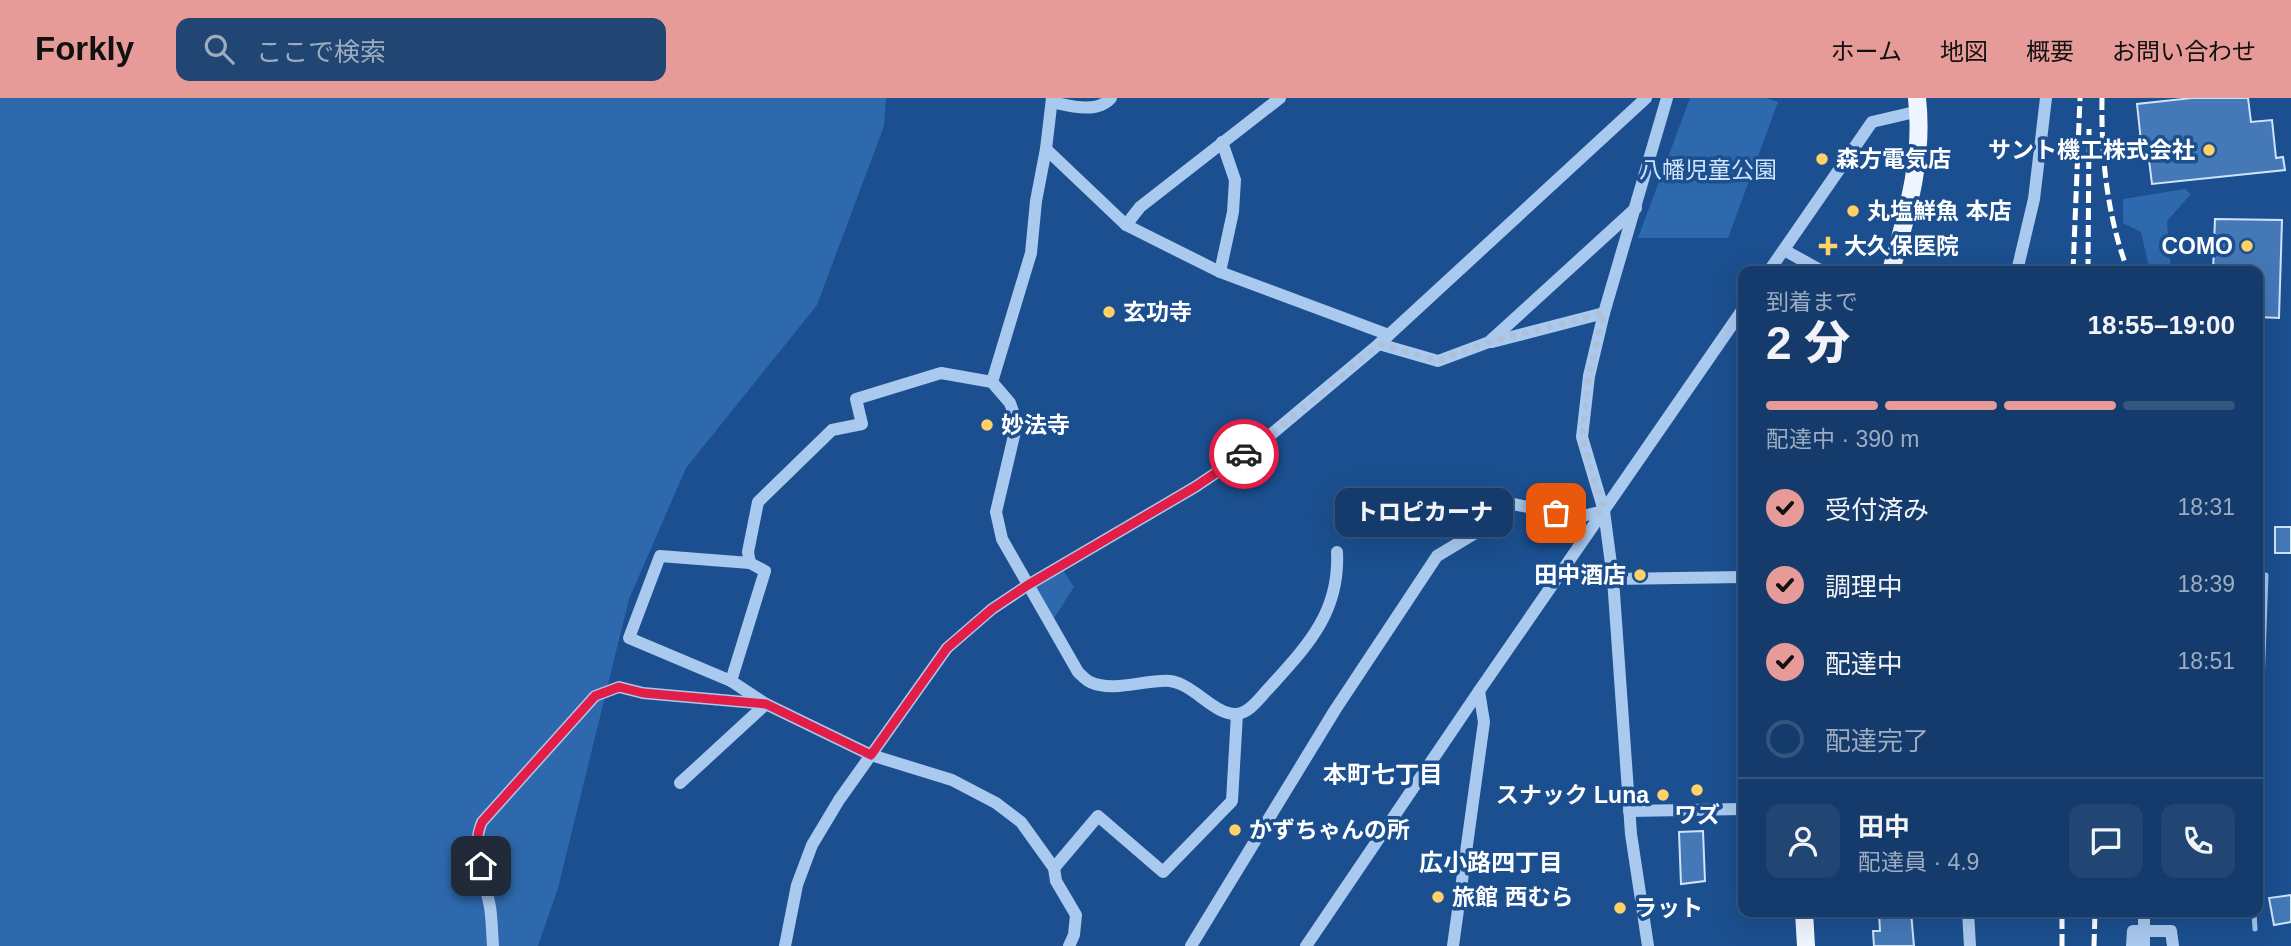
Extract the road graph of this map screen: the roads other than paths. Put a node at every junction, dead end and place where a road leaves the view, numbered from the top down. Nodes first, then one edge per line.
1 (1111, 98) edge
2 (1280, 98) edge
3 (1646, 98) edge
4 (1667, 98) edge
5 (2046, 98) edge
6 (1052, 100) edge
7 (1918, 104) edge
8 (1222, 142) junction
9 (1046, 149) junction
10 (1636, 208) junction
11 (1126, 225) junction
12 (1784, 250) junction
13 (1773, 266) edge
14 (1813, 266) edge
15 (1892, 266) edge
16 (2018, 266) edge
17 (1220, 272) junction
18 (1604, 313) junction
19 (1738, 316) edge
20 (1384, 339) junction
21 (1489, 342) junction
22 (992, 382) junction
23 (1604, 511) junction
24 (1337, 552) dead end
25 (750, 563) junction
26 (1738, 577) edge
27 (1613, 579) junction
28 (1028, 585) junction
29 (731, 681) junction
30 (1479, 691) junction
31 (766, 704) junction
32 (1237, 714) junction
33 (871, 755) junction
34 (680, 783) dead end
35 (1738, 809) edge
36 (1629, 811) junction
37 (1054, 868) junction
38 (1804, 917) edge
39 (1968, 917) edge
40 (2144, 921) edge
41 (493, 946) edge
42 (785, 946) edge
43 (1069, 946) edge
44 (1191, 946) edge
45 (1306, 946) edge
46 (1453, 946) edge
47 (1648, 946) edge
48 (1806, 946) edge
49 (1970, 946) edge
50 (2132, 946) edge
51 (2144, 946) edge
52 (2173, 946) edge

1 - 6 street
2 - 8 street
3 - 20 street
4 - 10 street
5 - 16 street
6 - 9 street
7 - 12 street
7 - 15 main road
8 - 11 street
8 - 17 street
9 - 11 street
9 - 22 street
10 - 18 street
10 - 21 street
11 - 17 street
12 - 13 street
12 - 14 street
17 - 20 street
18 - 21 street
18 - 23 street
19 - 23 street
20 - 21 street
20 - 28 street
22 - 25 street
22 - 28 street
23 - 27 street
23 - 30 street
23 - 44 street
24 - 32 street
25 - 29 street
25 - 29 street
26 - 27 street
27 - 36 street
28 - 32 street
28 - 33 street
29 - 31 street
30 - 45 street
30 - 46 street
31 - 33 street
31 - 34 street
31 - 41 street
32 - 37 street
33 - 37 street
33 - 42 street
35 - 36 street
36 - 47 street
37 - 43 street
38 - 48 main road
39 - 49 street
40 - 50 street
40 - 51 street
40 - 52 street

